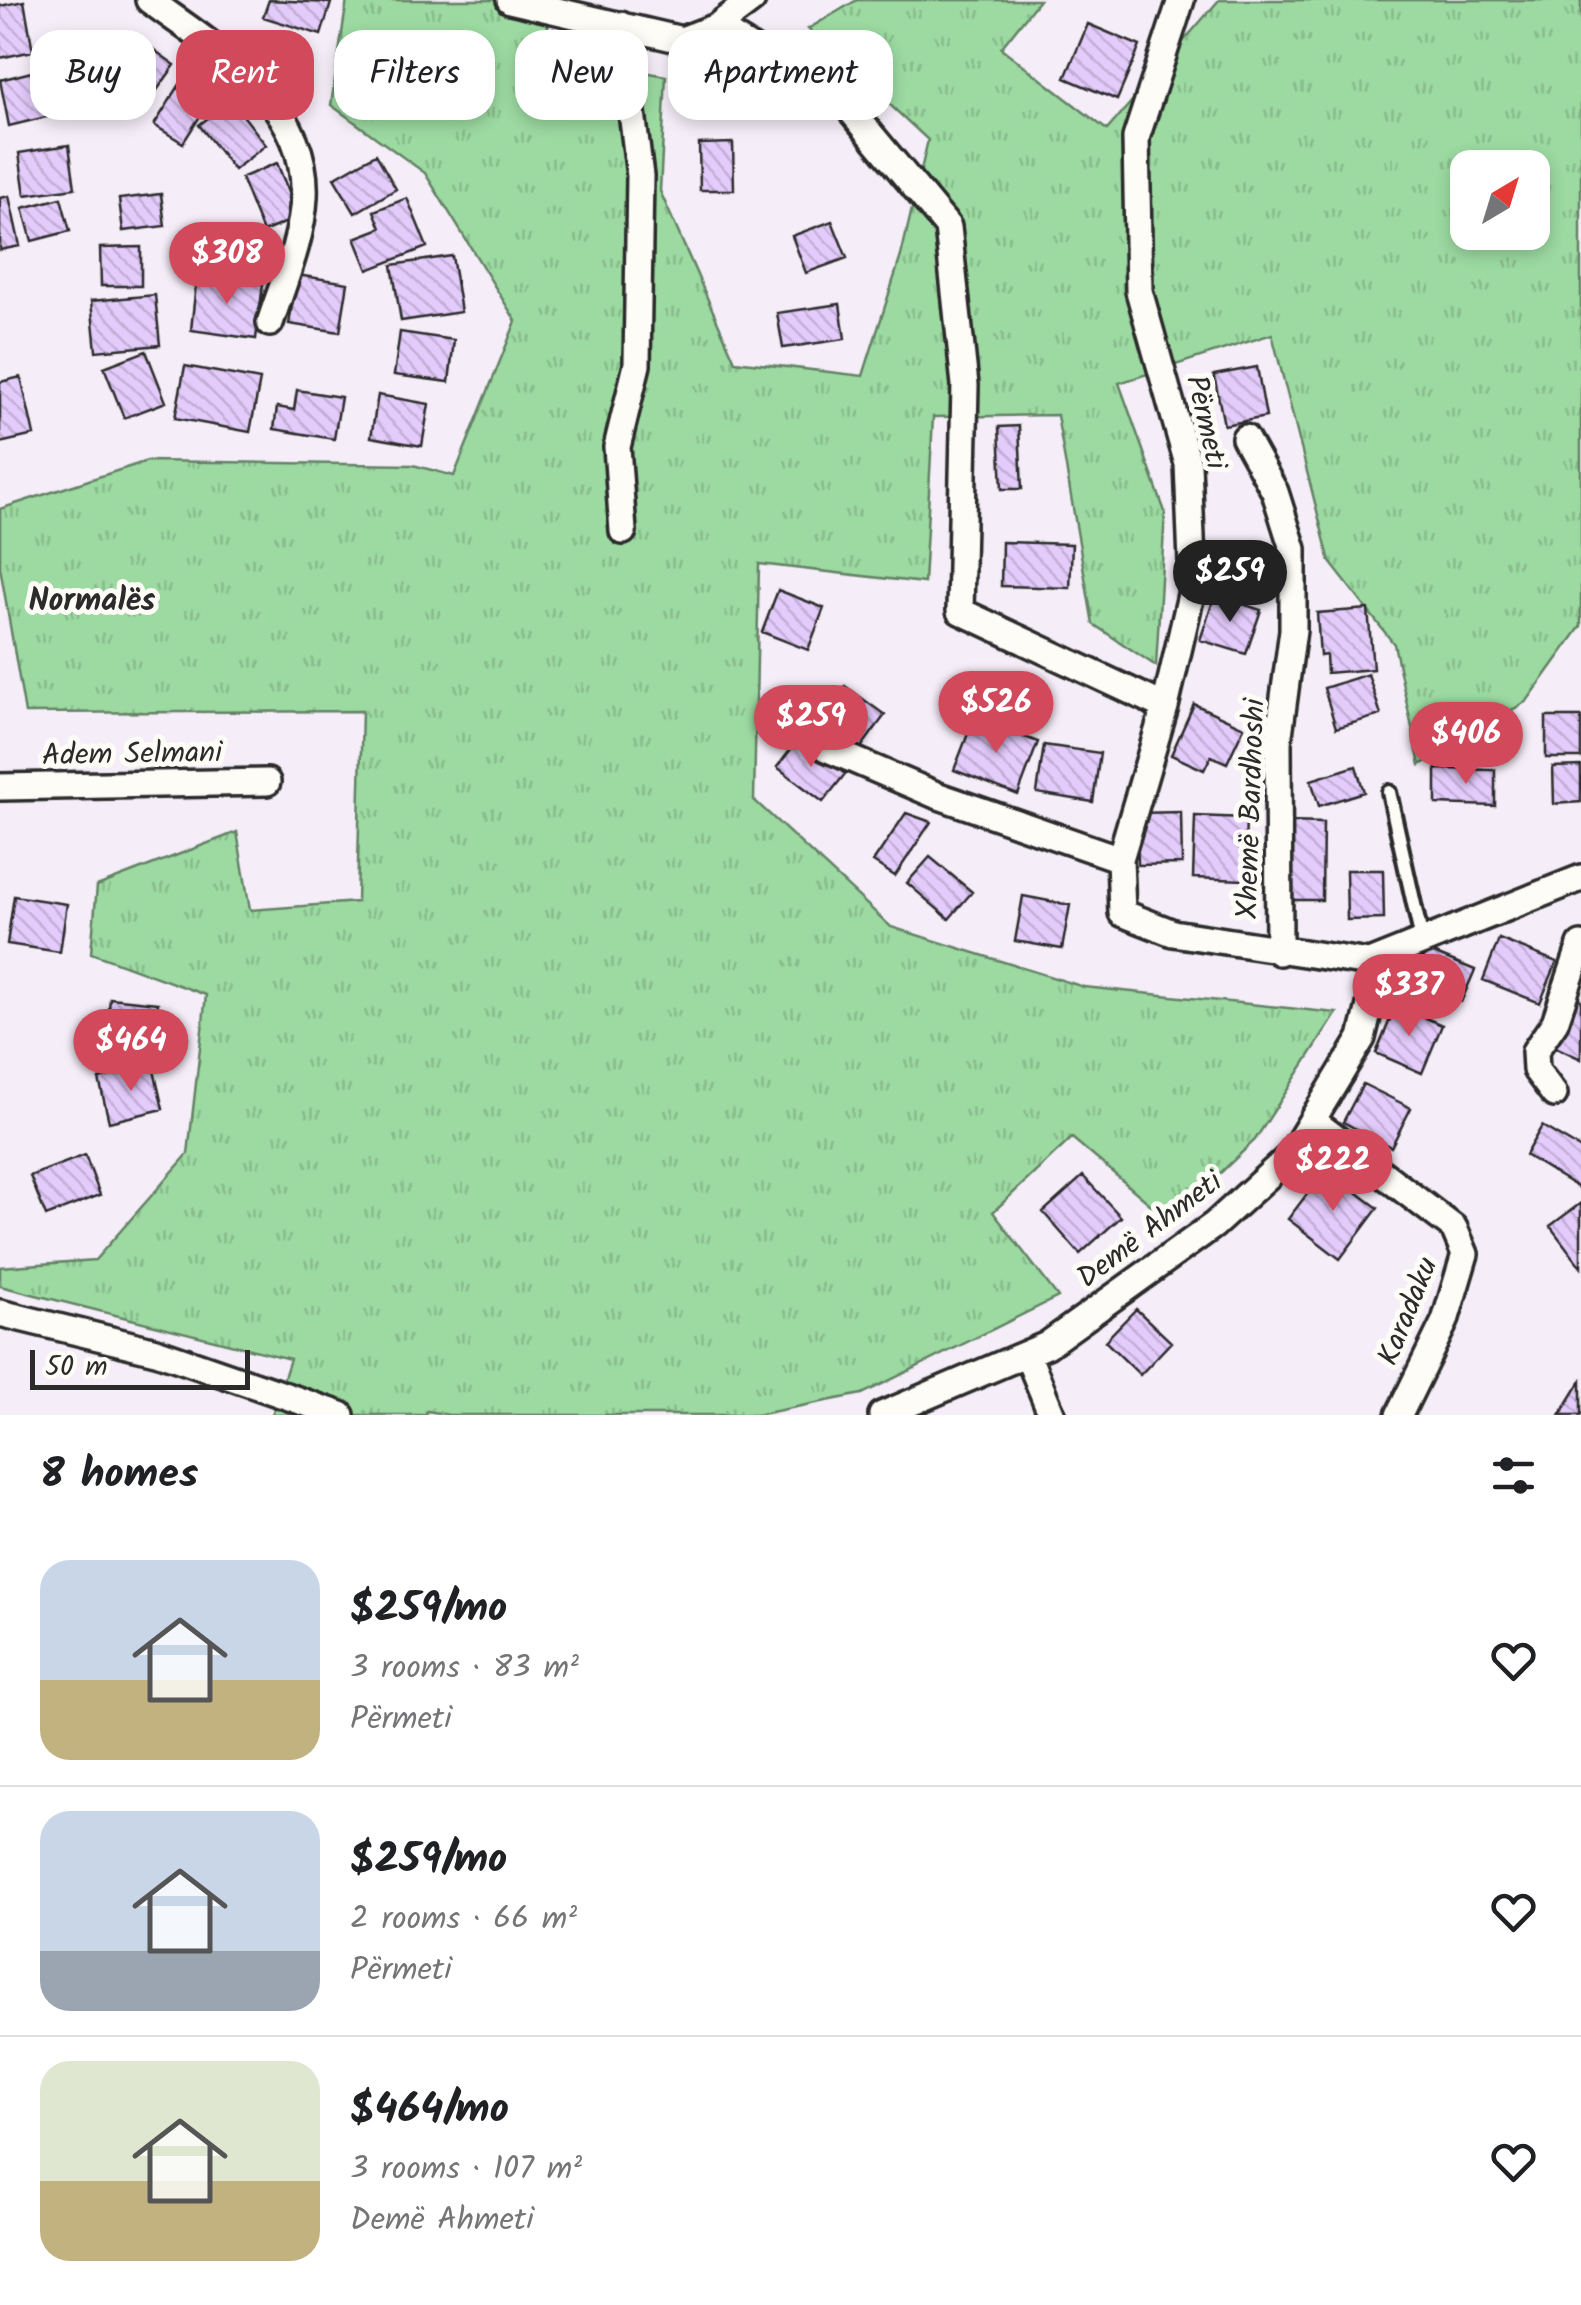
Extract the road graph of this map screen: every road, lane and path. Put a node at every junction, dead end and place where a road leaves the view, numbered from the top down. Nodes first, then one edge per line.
1 (149, 0) edge
2 (510, 0) edge
3 (752, 0) edge
4 (1181, 0) edge
5 (620, 25) junction
6 (716, 27) junction
7 (270, 324) dead end
8 (1245, 438) dead end
9 (623, 530) dead end
10 (1165, 707) junction
11 (826, 748) dead end
12 (267, 782) dead end
13 (0, 787) edge
14 (1389, 792) dead end
15 (1120, 859) junction
16 (1581, 878) edge
17 (1422, 940) junction
18 (1581, 945) edge
19 (1279, 952) junction
20 (1382, 960) junction
21 (1554, 1094) dead end
22 (1313, 1121) junction
23 (1, 1316) edge
24 (1027, 1354) junction
25 (911, 1410) edge
26 (341, 1415) edge
27 (882, 1415) edge
28 (1052, 1415) edge
29 (1399, 1415) edge

1 - 7 street
2 - 5 street
3 - 6 street
4 - 10 street, Përmeti
5 - 6 street
5 - 9 street
6 - 10 street
8 - 19 street, Xhemë Bardhoshi
10 - 15 street, Përmeti
11 - 15 street
12 - 13 street, Adem Selmani
14 - 17 lane
15 - 19 street, Përmeti
16 - 17 street
17 - 20 street
18 - 21 street
19 - 20 street, Përmeti
20 - 22 street, Demë Ahmeti
22 - 24 street, Demë Ahmeti
22 - 29 street, Karadaku
23 - 26 street
24 - 25 street, Demë Ahmeti
24 - 28 street
25 - 27 street, Demë Ahmeti

